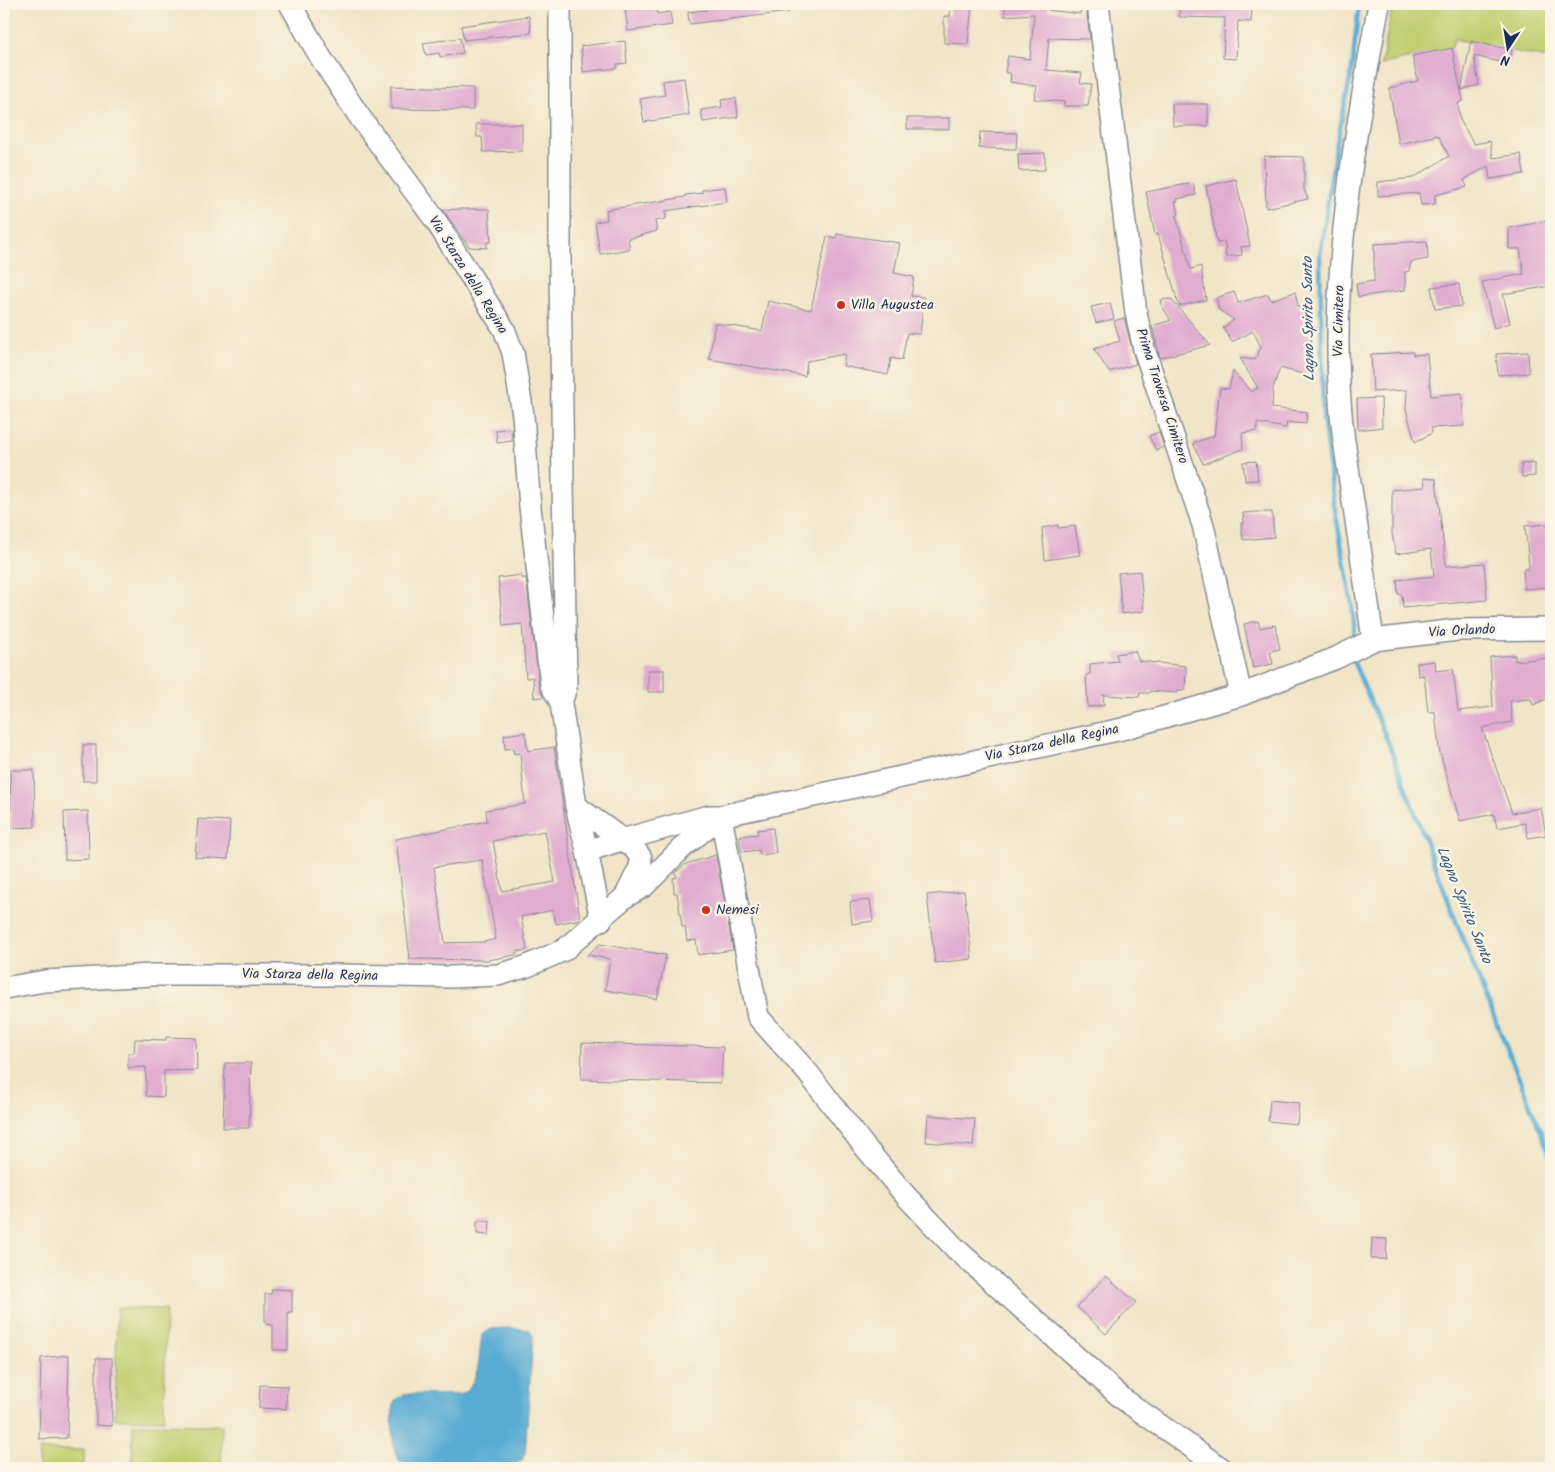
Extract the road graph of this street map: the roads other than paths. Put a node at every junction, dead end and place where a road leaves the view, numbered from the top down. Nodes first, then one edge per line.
1 (290, 4) edge
2 (560, 4) edge
3 (1098, 4) edge
4 (1379, 4) edge
5 (1551, 629) edge
6 (1373, 640) junction
7 (1241, 695) junction
8 (561, 703) junction
9 (576, 806) junction
10 (721, 816) junction
11 (621, 840) junction
12 (587, 851) junction
13 (625, 897) junction
14 (601, 920) junction
15 (4, 988) edge
16 (1221, 1468) edge

1 - 8 street, Via Starza della Regina
2 - 8 street, Via Starza della Regina
3 - 7 street, Prima Traversa Cimitero
4 - 6 street, Via Cimitero
5 - 6 street, Via Orlando
6 - 7 street, Via Starza della Regina
7 - 10 street, Via Starza della Regina
8 - 9 street, Via Starza della Regina
9 - 11 street, Via Starza della Regina
9 - 12 street, Via Starza della Regina
10 - 11 street, Via Starza della Regina
10 - 13 street, Via Starza della Regina
10 - 16 street
11 - 12 street, Via Starza della Regina
11 - 13 street, Via Starza della Regina
12 - 14 street, Via Starza della Regina
13 - 14 street, Via Starza della Regina
14 - 15 street, Via Starza della Regina

